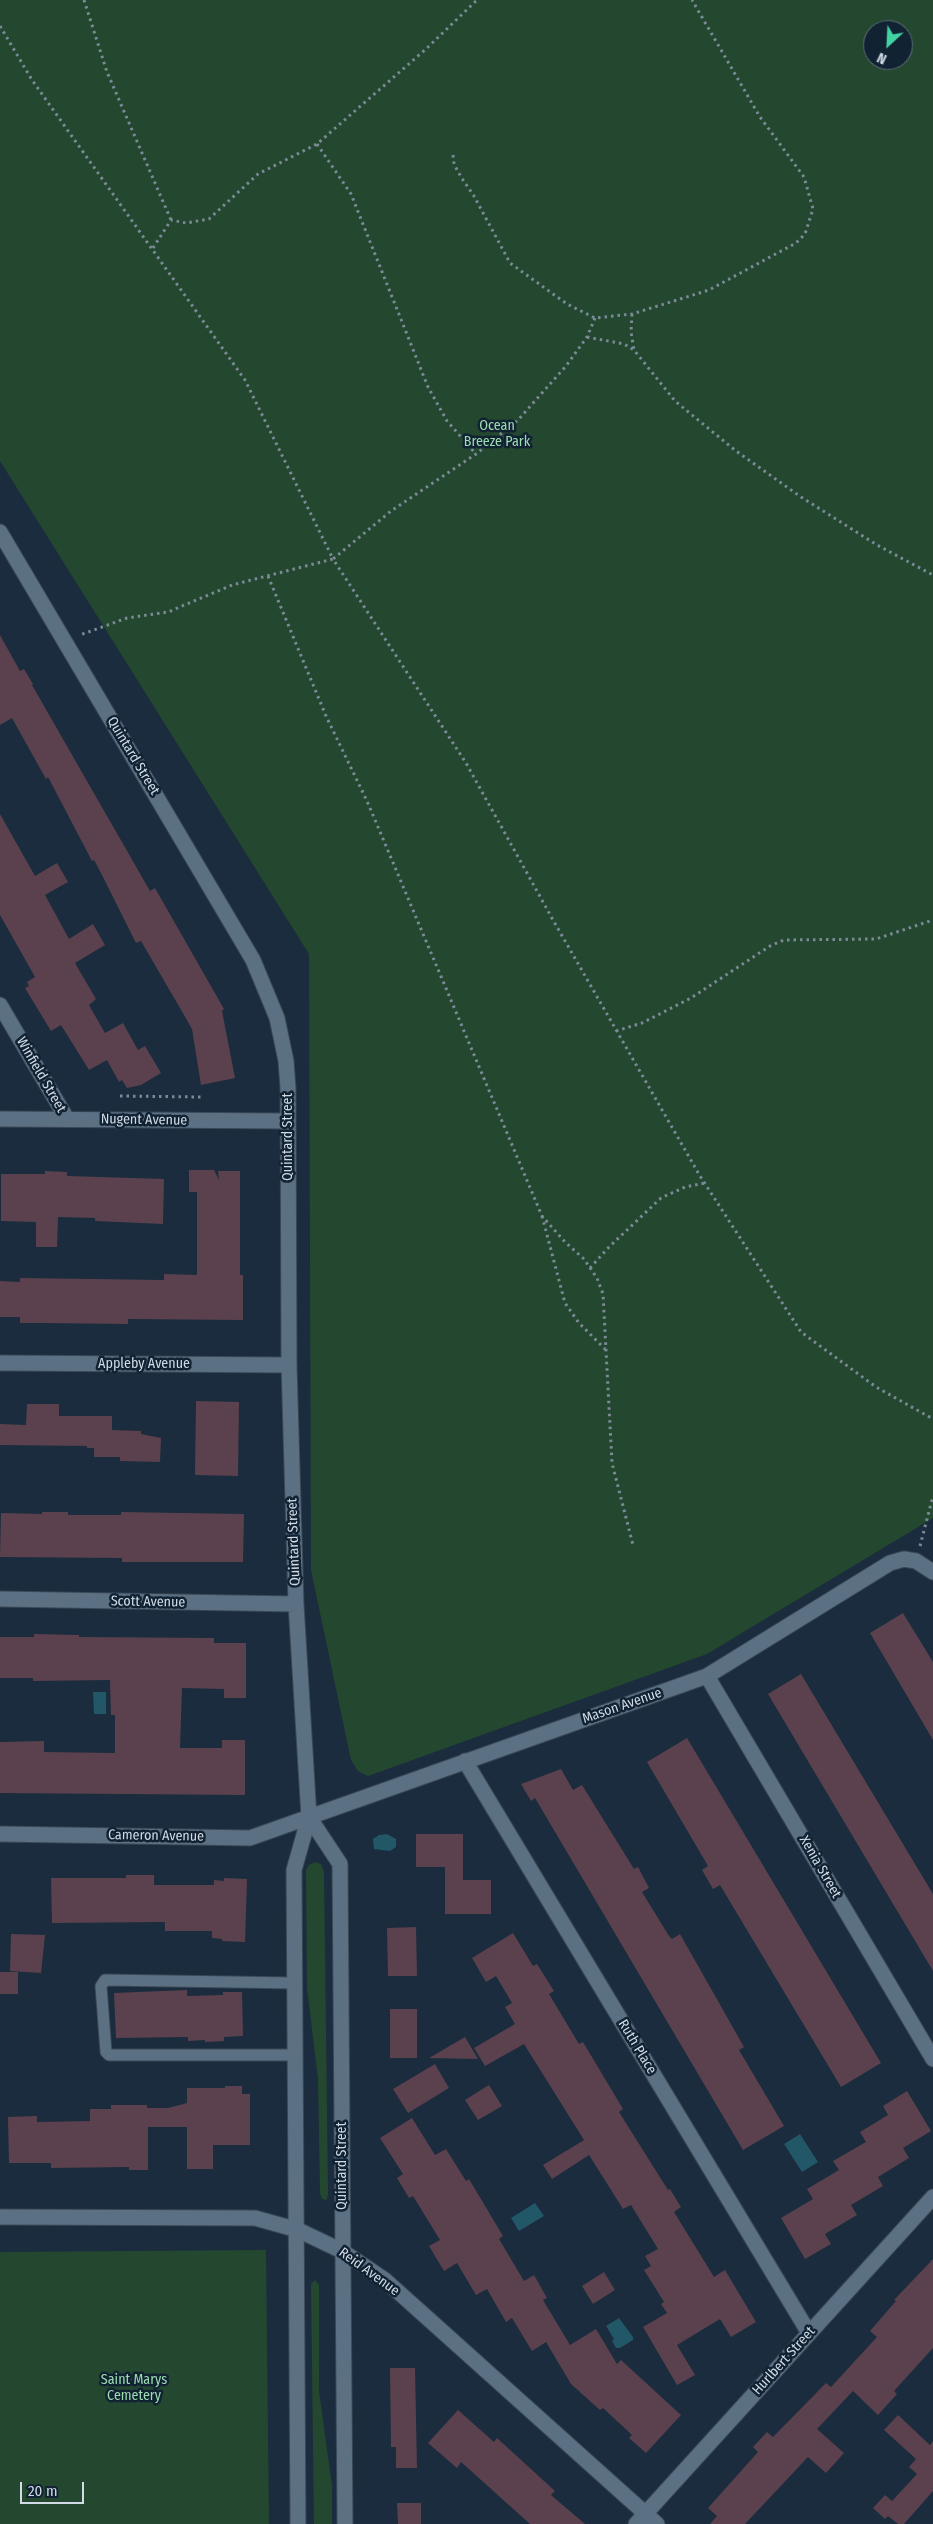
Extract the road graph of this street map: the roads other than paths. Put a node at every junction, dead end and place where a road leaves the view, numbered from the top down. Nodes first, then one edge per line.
1 (0, 532) edge
2 (0, 1005) edge
3 (0, 1119) edge
4 (67, 1119) junction
5 (288, 1121) junction
6 (0, 1362) edge
7 (288, 1364) junction
8 (933, 1572) edge
9 (0, 1599) edge
10 (296, 1604) junction
11 (707, 1676) junction
12 (465, 1761) junction
13 (309, 1817) junction
14 (0, 1834) edge
15 (295, 1983) junction
16 (296, 2055) junction
17 (933, 2059) edge
18 (933, 2197) edge
19 (0, 2217) edge
20 (298, 2230) junction
21 (342, 2251) junction
22 (809, 2333) junction
23 (646, 2521) edge
24 (298, 2524) edge
25 (345, 2524) edge

1 - 5 street, Quintard Street
2 - 4 street, Winfield Street
3 - 4 street, Nugent Avenue
4 - 5 street, Nugent Avenue
5 - 7 street, Quintard Street
6 - 7 street, Appleby Avenue
7 - 10 street, Quintard Street
8 - 11 street, Mason Avenue
9 - 10 street, Scott Avenue
10 - 13 street, Quintard Street
11 - 12 street, Mason Avenue
11 - 17 street, Xenia Street
12 - 13 street, Mason Avenue
12 - 22 street, Ruth Place
13 - 14 street, Cameron Avenue
13 - 15 street, Quintard Street
13 - 21 street, Quintard Street
15 - 16 street, Quintard Street
15 - 16 lane
16 - 20 street, Quintard Street
18 - 22 street, Hurlbert Street
19 - 20 street, Reid Avenue
20 - 21 street, Reid Avenue
20 - 24 street, Quintard Street
21 - 23 street, Reid Avenue
21 - 25 street, Quintard Street
22 - 23 street, Hurlbert Street

